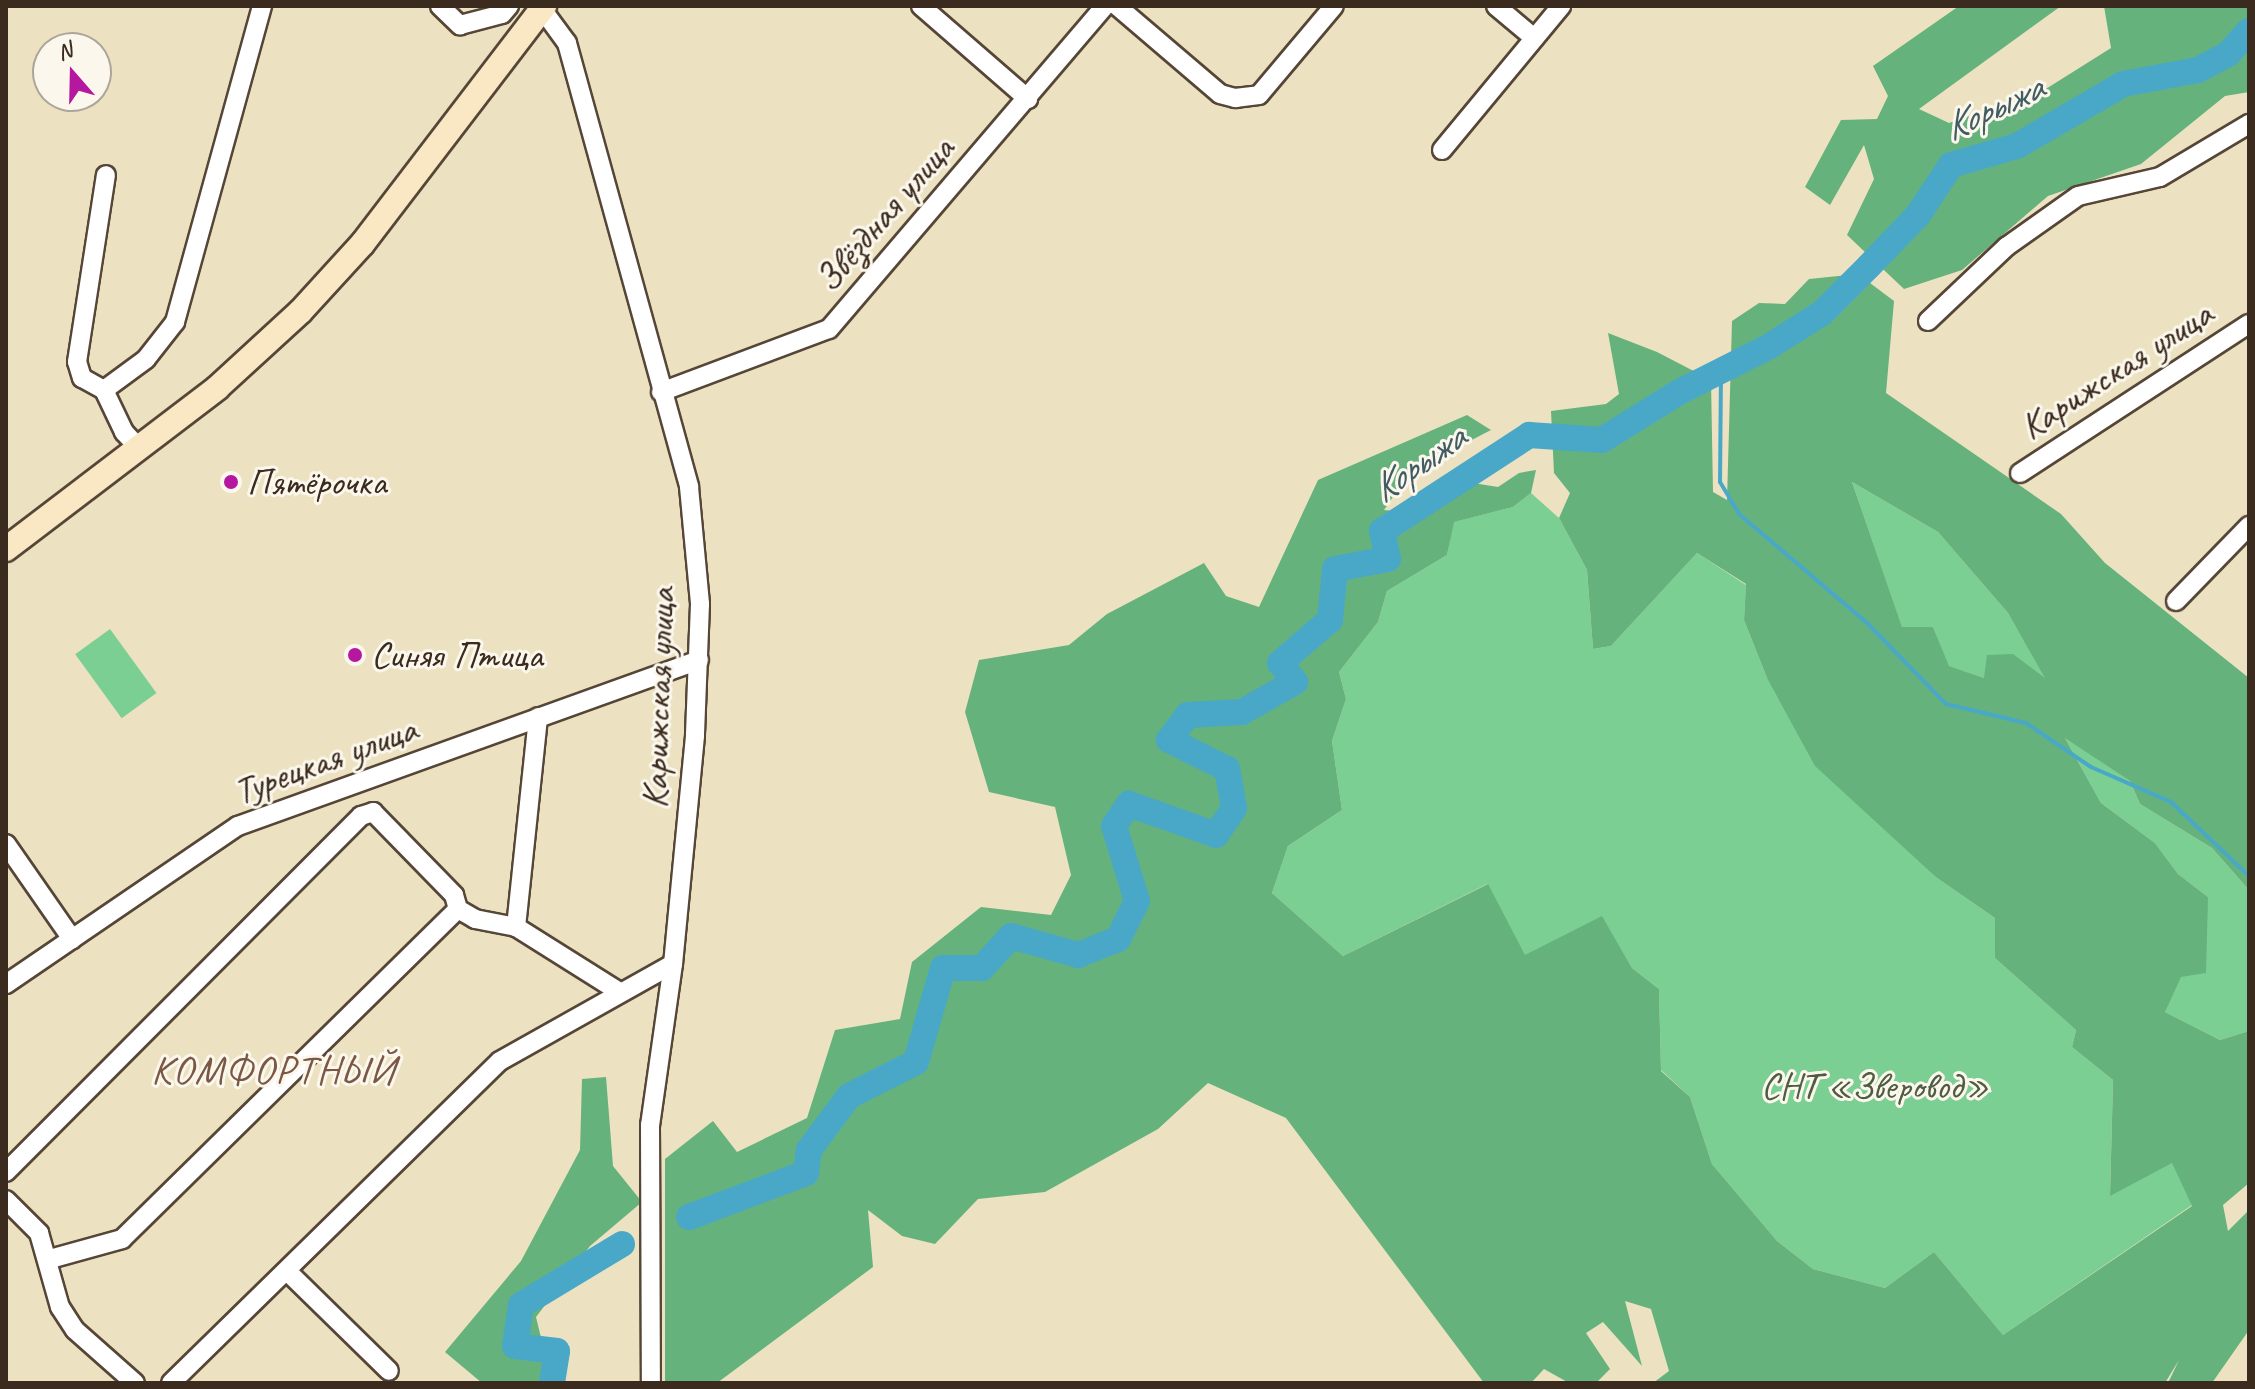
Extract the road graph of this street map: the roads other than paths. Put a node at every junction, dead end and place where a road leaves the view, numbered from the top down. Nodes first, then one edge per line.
1 (262, 6) edge
2 (440, 6) edge
3 (509, 6) edge
4 (921, 6) edge
5 (1105, 6) edge
6 (1117, 6) edge
7 (1334, 6) edge
8 (1496, 6) edge
9 (1561, 6) edge
10 (543, 8) edge
11 (1534, 38) junction
12 (1028, 99) junction
13 (2249, 124) edge
14 (1442, 150) dead end
15 (106, 175) dead end
16 (1928, 321) dead end
17 (2249, 324) edge
18 (104, 390) junction
19 (661, 392) junction
20 (140, 449) junction
21 (2020, 473) dead end
22 (2249, 526) edge
23 (6, 549) edge
24 (2176, 601) dead end
25 (699, 660) junction
26 (538, 717) junction
27 (6, 844) edge
28 (458, 909) junction
29 (516, 927) junction
30 (72, 939) junction
31 (673, 964) junction
32 (6, 984) edge
33 (618, 991) junction
34 (6, 1172) edge
35 (6, 1200) edge
36 (50, 1259) junction
37 (288, 1272) junction
38 (389, 1371) dead end
39 (135, 1383) edge
40 (171, 1383) edge
41 (651, 1383) edge

1 - 18 street
2 - 3 street
4 - 12 street
5 - 12 street, Звёздная улица
6 - 7 street
8 - 11 street
9 - 11 street
10 - 19 street, Карижская улица
10 - 20 main road
11 - 14 street
12 - 19 street, Звёздная улица
13 - 16 street
15 - 18 street
17 - 21 street, Карижская улица
18 - 20 street
19 - 25 street, Карижская улица
20 - 23 main road
22 - 24 street
25 - 26 street, Турецкая улица
25 - 31 street, Карижская улица
26 - 29 street
26 - 30 street, Турецкая улица
27 - 30 street
28 - 29 street
28 - 34 street
28 - 36 street
29 - 33 street
30 - 32 street, Турецкая улица
31 - 33 street
31 - 41 street, Карижская улица
33 - 37 street
35 - 36 street
36 - 39 street
37 - 38 street
37 - 40 street

